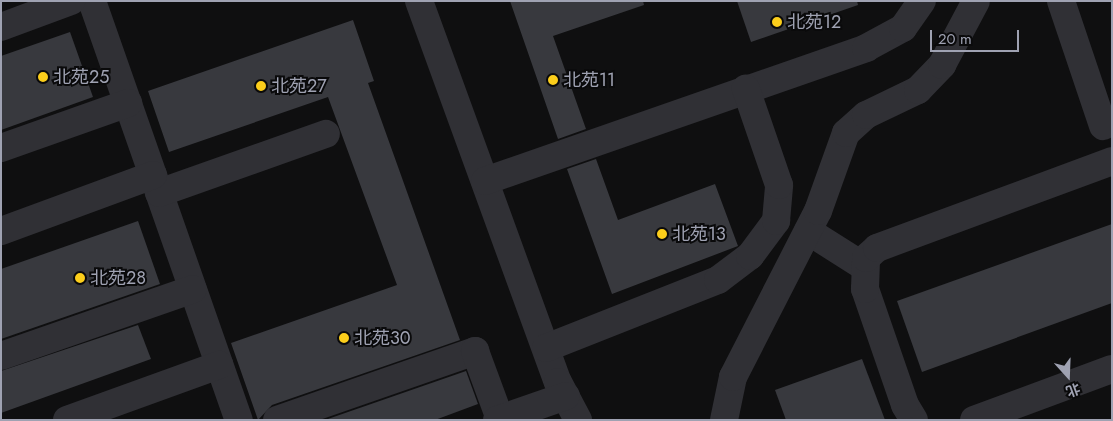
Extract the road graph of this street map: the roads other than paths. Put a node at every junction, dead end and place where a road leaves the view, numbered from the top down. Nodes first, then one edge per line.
1 (71, 1) edge
2 (92, 1) edge
3 (419, 1) edge
4 (922, 1) edge
5 (976, 1) edge
6 (1060, 1) edge
7 (1, 27) edge
8 (746, 89) junction
9 (128, 103) junction
10 (1107, 124) edge
11 (326, 134) dead end
12 (1, 148) edge
13 (1112, 152) edge
14 (1112, 161) edge
15 (484, 181) junction
16 (156, 184) junction
17 (1, 231) edge
18 (808, 231) junction
19 (865, 267) junction
20 (193, 289) junction
21 (546, 348) junction
22 (1, 356) edge
23 (219, 365) junction
24 (1112, 369) edge
25 (566, 396) junction
26 (499, 419) edge
27 (66, 420) edge
28 (239, 420) edge
29 (277, 420) edge
30 (578, 420) edge
31 (724, 420) edge
32 (914, 420) edge
33 (974, 420) edge

1 - 7 street
2 - 9 street
3 - 15 street
4 - 8 street
5 - 18 street
6 - 10 street
8 - 15 street
8 - 21 street
9 - 12 street
9 - 16 street
10 - 13 street
11 - 16 street
14 - 19 street
15 - 21 street
16 - 17 street
16 - 20 street
18 - 19 street
18 - 31 street
19 - 32 street
20 - 22 street
20 - 23 street
21 - 25 street
23 - 27 street
23 - 28 street
24 - 33 street
25 - 26 street
25 - 30 street
26 - 29 street

